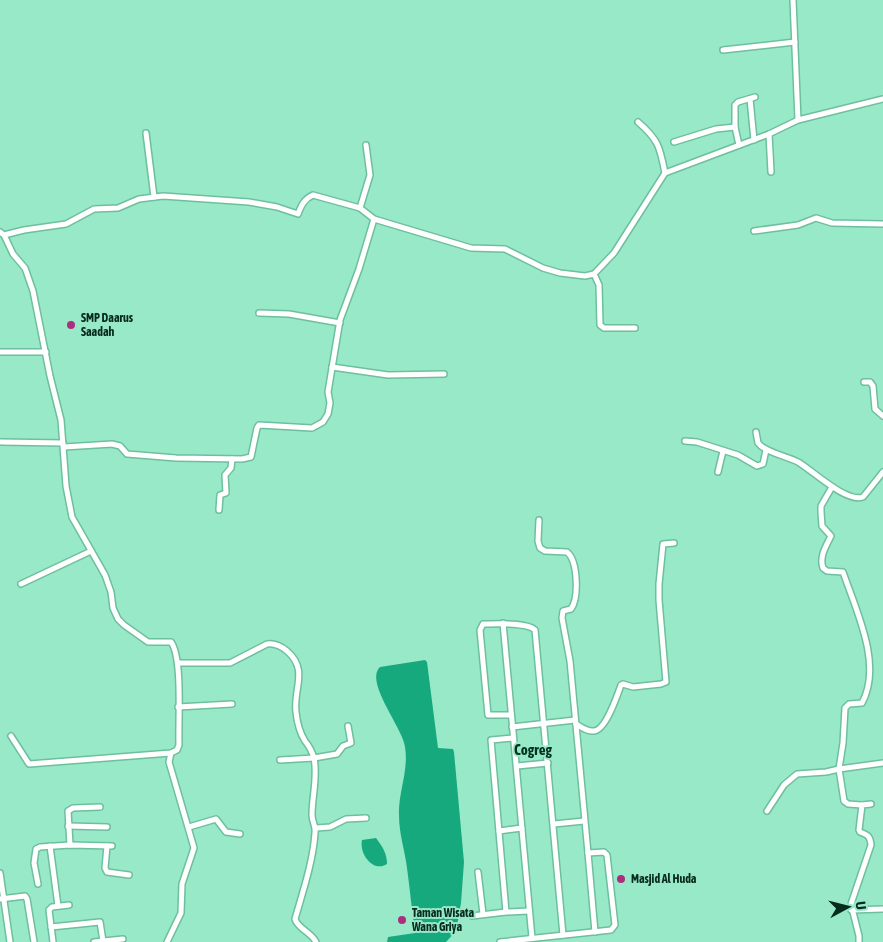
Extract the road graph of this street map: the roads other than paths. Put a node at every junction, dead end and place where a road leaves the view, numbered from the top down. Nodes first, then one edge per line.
1 (794, 0) edge
2 (795, 42) junction
3 (723, 50) dead end
4 (883, 98) edge
5 (798, 120) junction
6 (638, 122) dead end
7 (734, 127) junction
8 (146, 133) dead end
9 (769, 134) junction
10 (754, 140) junction
11 (674, 142) dead end
12 (366, 145) dead end
13 (739, 145) junction
14 (771, 172) dead end
15 (665, 173) junction
16 (154, 197) junction
17 (360, 208) junction
18 (374, 219) junction
19 (883, 224) edge
20 (754, 231) dead end
21 (2, 233) edge
22 (594, 274) junction
23 (259, 313) dead end
24 (340, 323) junction
25 (635, 328) dead end
26 (0, 352) edge
27 (46, 352) junction
28 (332, 367) junction
29 (444, 374) dead end
30 (864, 382) dead end
31 (883, 416) edge
32 (756, 432) dead end
33 (685, 441) dead end
34 (1, 442) edge
35 (64, 445) junction
36 (766, 450) junction
37 (723, 451) junction
38 (232, 459) junction
39 (718, 472) dead end
40 (883, 472) edge
41 (832, 487) junction
42 (219, 510) dead end
43 (539, 520) dead end
44 (674, 543) dead end
45 (91, 551) junction
46 (21, 584) dead end
47 (503, 623) junction
48 (178, 664) junction
49 (232, 704) dead end
50 (178, 707) junction
51 (511, 715) junction
52 (575, 722) junction
53 (544, 724) junction
54 (348, 726) dead end
55 (512, 726) junction
56 (11, 736) dead end
57 (513, 738) junction
58 (170, 753) junction
59 (314, 758) junction
60 (280, 760) dead end
61 (548, 763) junction
62 (883, 763) edge
63 (516, 766) junction
64 (839, 769) junction
65 (862, 804) junction
66 (871, 804) dead end
67 (100, 807) dead end
68 (767, 811) dead end
69 (366, 818) dead end
70 (584, 821) junction
71 (554, 824) junction
72 (68, 826) junction
73 (189, 826) junction
74 (107, 827) dead end
75 (316, 828) junction
76 (522, 828) junction
77 (499, 831) junction
78 (240, 834) dead end
79 (70, 845) junction
80 (50, 846) junction
81 (588, 853) junction
82 (478, 872) dead end
83 (0, 873) edge
84 (129, 875) dead end
85 (38, 884) dead end
86 (2, 899) edge
87 (69, 905) dead end
88 (58, 906) junction
89 (883, 909) edge
90 (851, 910) junction
91 (529, 911) junction
92 (506, 912) junction
93 (483, 914) junction
94 (472, 916) dead end
95 (50, 927) junction
96 (595, 932) junction
97 (563, 935) junction
98 (532, 938) junction
99 (123, 939) dead end
100 (103, 941) edge
101 (10, 942) edge
102 (34, 942) edge
103 (53, 942) edge
104 (94, 942) edge
105 (168, 942) edge
106 (316, 942) edge
107 (500, 942) edge
108 (858, 942) edge

1 - 2 street
2 - 3 street
2 - 5 street
4 - 5 street
5 - 9 street
6 - 15 street
7 - 10 street
7 - 11 street
7 - 13 street
8 - 16 street
9 - 10 street
9 - 14 street
10 - 13 street
12 - 17 street
13 - 15 street
15 - 22 street
16 - 17 street
16 - 21 street
17 - 18 street
18 - 22 street
18 - 24 street
19 - 20 street
21 - 27 street
22 - 25 street
23 - 24 street
24 - 28 street
26 - 27 street
27 - 35 street
28 - 29 street
28 - 38 street
30 - 31 street
32 - 36 street
33 - 37 street
34 - 35 street
35 - 38 street
35 - 45 street
36 - 37 street
36 - 41 street
37 - 39 street
38 - 42 street
40 - 41 street
41 - 64 street
43 - 52 street
44 - 52 street
45 - 46 street
45 - 48 street
47 - 51 street
47 - 51 street
47 - 53 street
48 - 50 street
48 - 59 street
49 - 50 street
50 - 58 street
51 - 55 street
52 - 53 street
52 - 70 street
53 - 55 street
53 - 61 street
54 - 59 street
55 - 57 street
56 - 58 street
57 - 63 street
57 - 77 street
58 - 73 street
59 - 60 street
59 - 75 street
61 - 63 street
61 - 71 street
62 - 64 street
63 - 76 street
64 - 65 street
64 - 68 street
65 - 66 street
65 - 90 street
67 - 72 street
69 - 75 street
70 - 71 street
70 - 81 street
71 - 97 street
72 - 74 street
72 - 79 street
73 - 78 street
73 - 105 street
75 - 106 street
76 - 77 street
76 - 91 street
77 - 92 street
79 - 80 street
79 - 84 street
80 - 85 street
80 - 88 street
81 - 96 street
81 - 96 street
82 - 93 street
83 - 86 street
86 - 101 street
86 - 102 street
87 - 88 street
88 - 95 street
89 - 90 street
90 - 108 street
91 - 92 street
91 - 98 street
92 - 93 street
93 - 94 street
95 - 100 street
95 - 103 street
96 - 97 street
97 - 98 street
98 - 107 street
99 - 100 street
100 - 104 street

